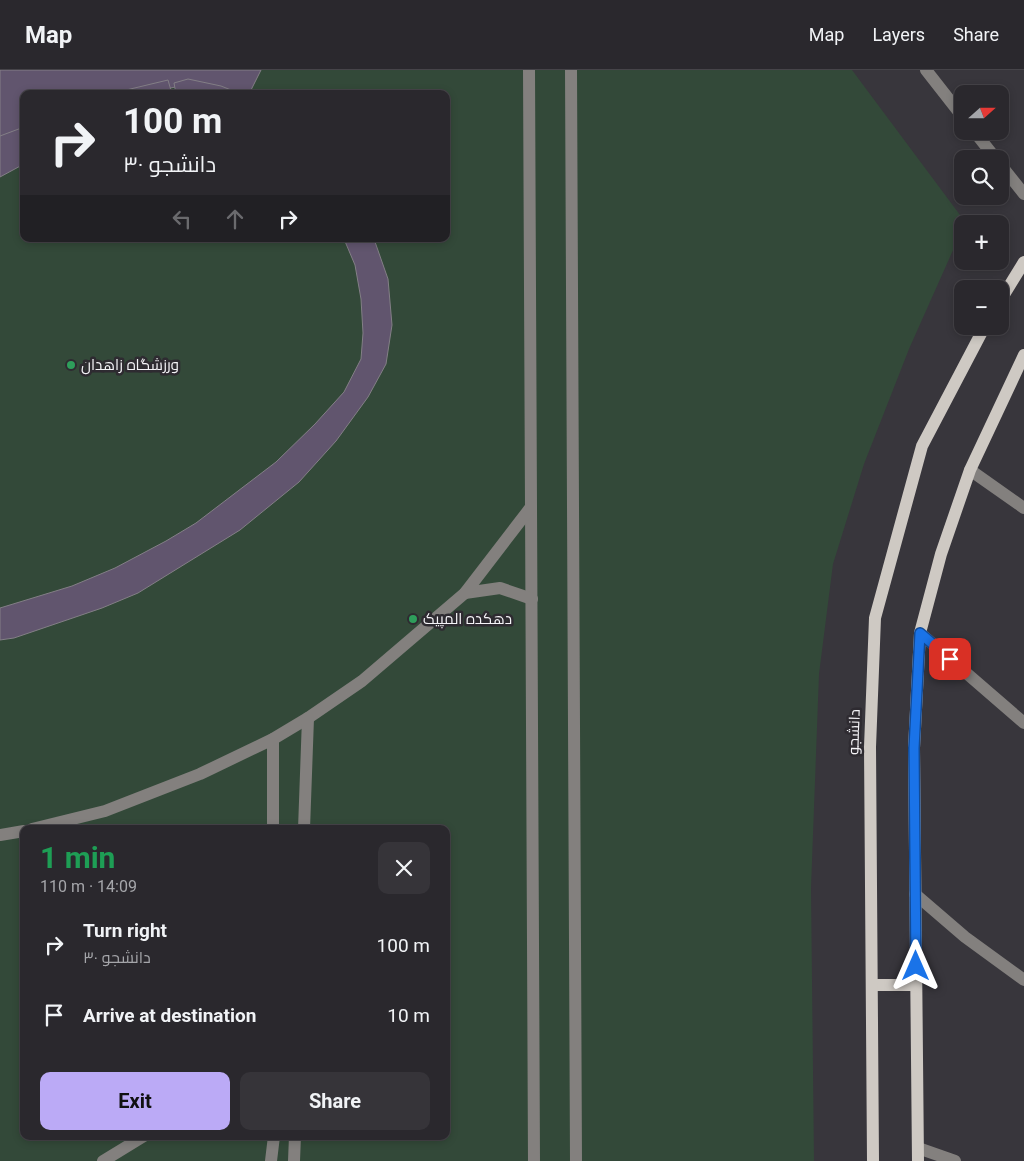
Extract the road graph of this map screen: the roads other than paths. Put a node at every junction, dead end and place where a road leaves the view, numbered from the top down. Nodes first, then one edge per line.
1 (529, 70) edge
2 (571, 70) edge
3 (926, 70) edge
4 (954, 106) edge
5 (981, 140) edge
6 (989, 150) edge
7 (1009, 175) edge
8 (1024, 194) edge
9 (1024, 262) edge
10 (1009, 286) edge
11 (979, 335) edge
12 (1022, 364) edge
13 (970, 470) junction
14 (531, 507) junction
15 (1024, 508) edge
16 (465, 593) junction
17 (532, 599) junction
18 (920, 633) junction
19 (308, 718) junction
20 (1024, 723) edge
21 (273, 739) junction
22 (48, 825) edge
23 (273, 825) edge
24 (304, 825) edge
25 (20, 832) edge
26 (0, 836) edge
27 (916, 894) junction
28 (1024, 980) edge
29 (872, 985) junction
30 (916, 985) junction
31 (137, 1140) edge
32 (274, 1140) edge
33 (295, 1140) edge
34 (918, 1148) junction
35 (103, 1161) edge
36 (272, 1161) edge
37 (294, 1161) edge
38 (534, 1161) edge
39 (576, 1161) edge
40 (873, 1161) edge
41 (918, 1161) edge
42 (955, 1161) edge

1 - 14 street
2 - 39 street
3 - 4 street
5 - 6 street
7 - 8 street
9 - 10 main road
11 - 29 main road, دانشجو
12 - 13 main road
13 - 15 street
13 - 18 main road
14 - 16 street
14 - 17 street
16 - 17 street
16 - 19 street
17 - 38 street
18 - 20 street
18 - 27 main road
19 - 21 street
19 - 24 street
21 - 22 street
21 - 23 street
25 - 26 street
27 - 28 street
27 - 30 main road
29 - 30 main road
29 - 40 main road, دانشجو
30 - 34 main road
31 - 35 street
32 - 36 street
33 - 37 street
34 - 41 main road
34 - 42 street

